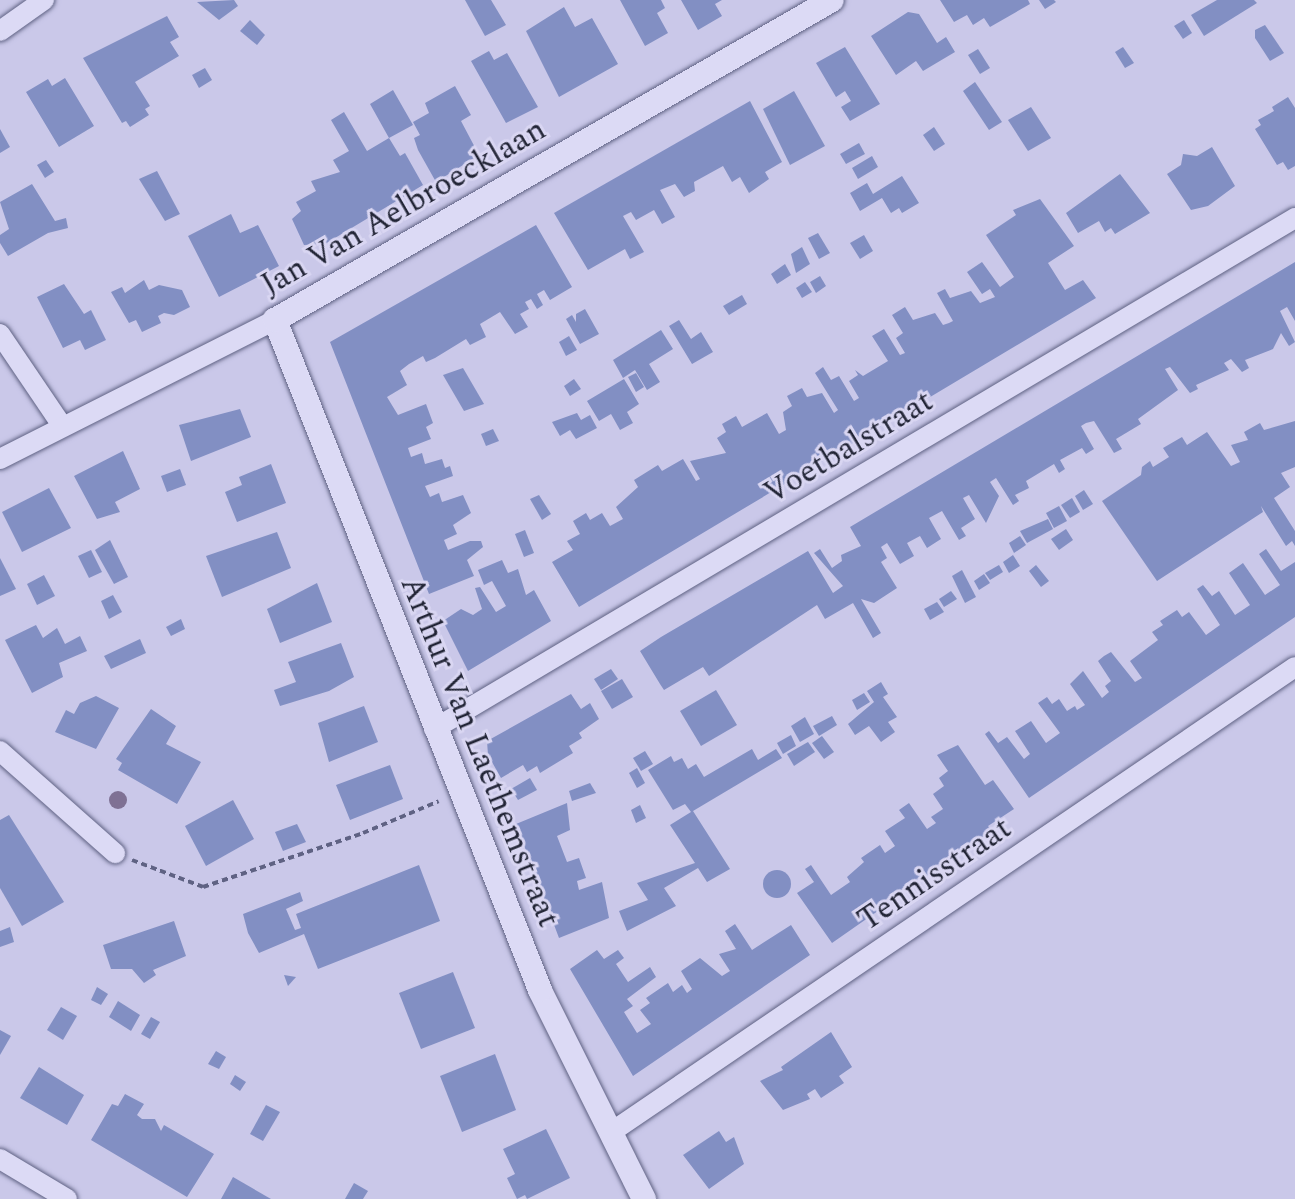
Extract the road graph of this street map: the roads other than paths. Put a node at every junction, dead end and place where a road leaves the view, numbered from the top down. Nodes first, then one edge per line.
1 (44, 0) edge
2 (832, 0) edge
3 (0, 31) edge
4 (1295, 218) edge
5 (275, 320) junction
6 (0, 334) edge
7 (63, 427) junction
8 (0, 459) edge
9 (1295, 667) edge
10 (434, 729) junction
11 (0, 751) edge
12 (115, 853) road end
13 (610, 1133) junction
14 (0, 1159) edge
15 (67, 1199) edge
16 (644, 1199) edge

1 - 3 street
2 - 5 street, Jan Van Aelbroecklaan
4 - 10 street, Voetbalstraat
5 - 7 street, Jan Van Aelbroecklaan
5 - 10 street, Arthur Van Laethemstraat
6 - 7 street
7 - 8 street, Jan Van Aelbroecklaan
9 - 13 street, Tennisstraat
10 - 13 street, Arthur Van Laethemstraat
11 - 12 street
13 - 16 street, Arthur Van Laethemstraat
14 - 15 street

